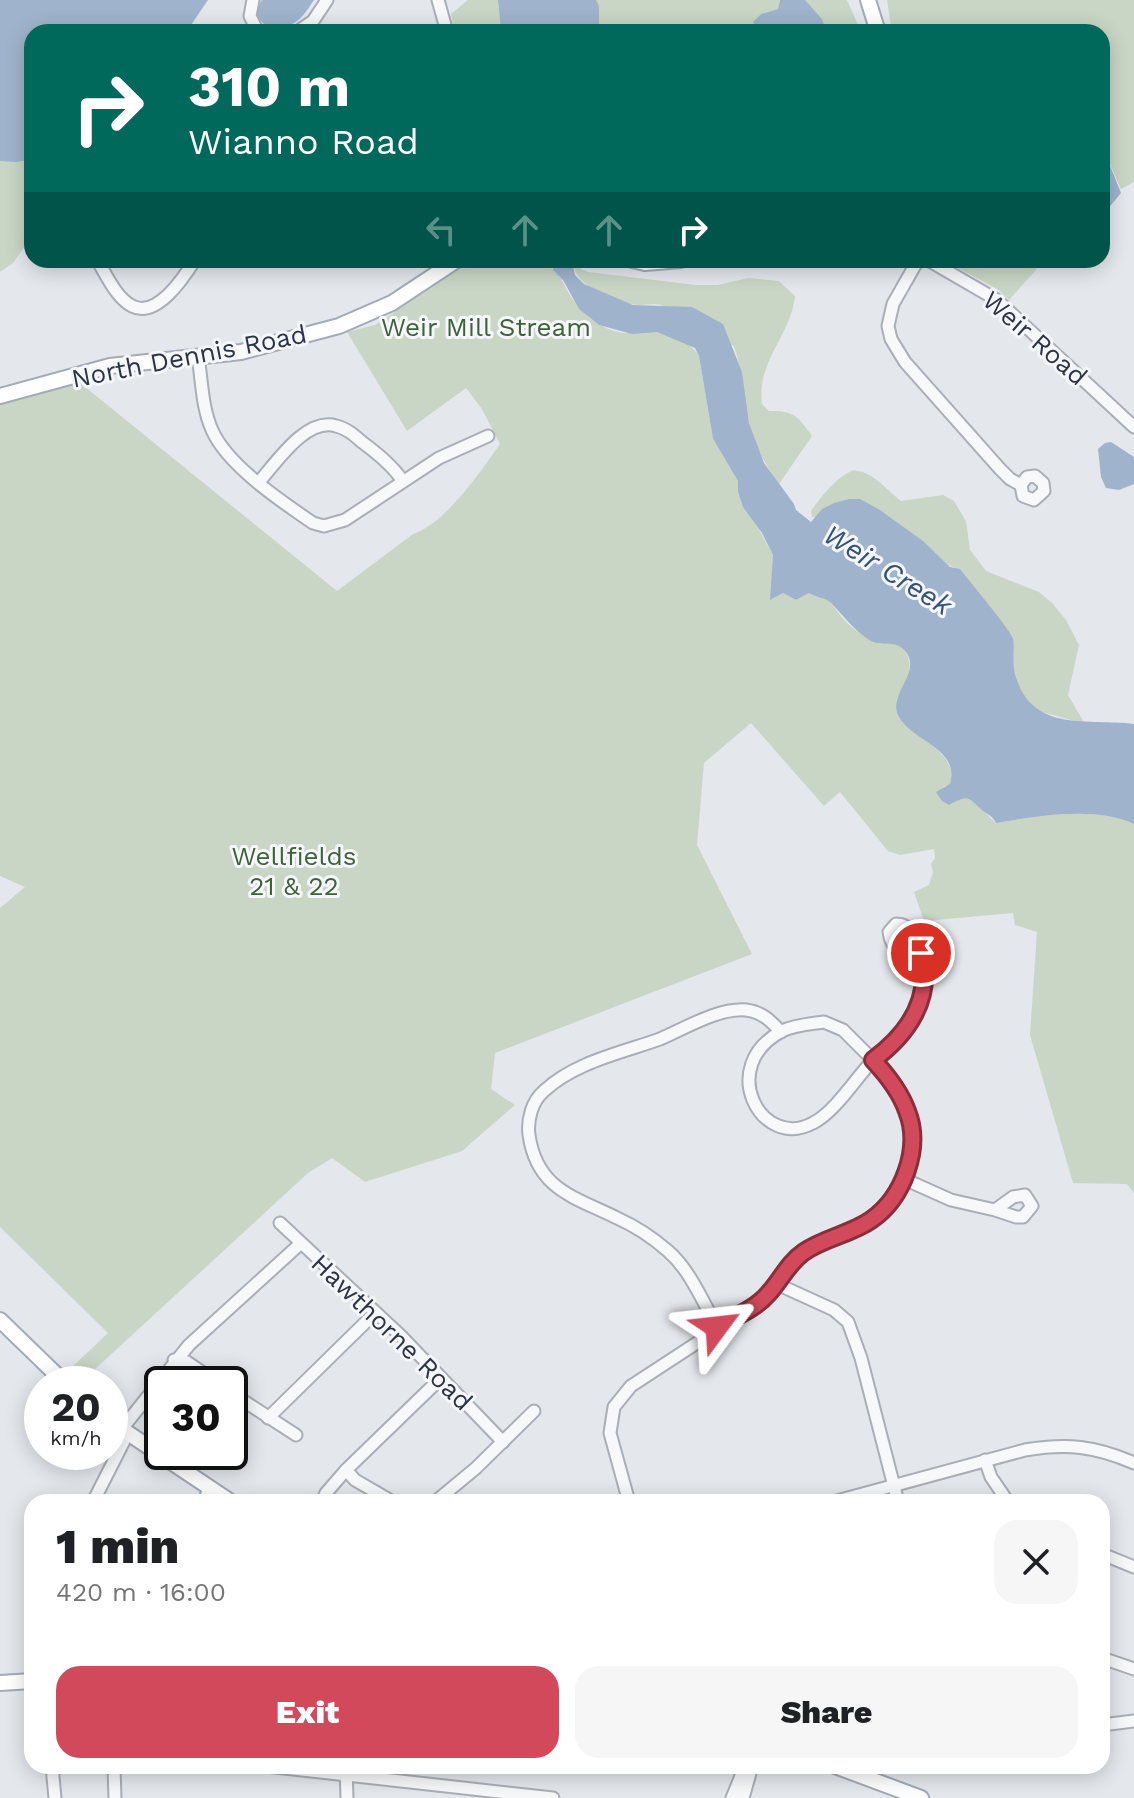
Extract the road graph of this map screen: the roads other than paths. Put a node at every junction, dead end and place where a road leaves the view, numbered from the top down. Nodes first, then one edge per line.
1 (253, 0) edge
2 (327, 0) edge
3 (438, 0) edge
4 (868, 0) edge
5 (254, 24) edge
6 (309, 24) edge
7 (445, 24) edge
8 (876, 24) edge
9 (102, 268) edge
10 (190, 268) edge
11 (445, 268) edge
12 (913, 268) edge
13 (942, 268) edge
14 (198, 357) junction
15 (0, 396) edge
16 (1134, 427) edge
17 (488, 436) dead end
18 (402, 480) junction
19 (259, 482) junction
20 (1021, 485) dead end
21 (921, 953) dead end
22 (781, 1032) junction
23 (873, 1060) junction
24 (904, 1179) junction
25 (995, 1210) dead end
26 (280, 1223) dead end
27 (300, 1244) junction
28 (777, 1284) junction
29 (374, 1314) junction
30 (0, 1320) edge
31 (717, 1327) junction
32 (174, 1360) junction
33 (47, 1366) edge
34 (193, 1366) edge
35 (441, 1378) junction
36 (248, 1404) edge
37 (534, 1411) dead end
38 (128, 1412) edge
39 (268, 1418) junction
40 (128, 1433) edge
41 (296, 1435) dead end
42 (503, 1442) junction
43 (1132, 1457) edge
44 (985, 1460) junction
45 (109, 1470) edge
46 (346, 1470) junction
47 (894, 1486) junction
48 (210, 1488) junction
49 (97, 1494) edge
50 (207, 1494) edge
51 (219, 1494) edge
52 (326, 1494) edge
53 (379, 1494) edge
54 (444, 1494) edge
55 (627, 1494) edge
56 (864, 1494) edge
57 (896, 1494) edge
58 (1003, 1494) edge
59 (1110, 1557) edge
60 (1134, 1567) edge
61 (1110, 1661) edge
62 (1134, 1669) edge
63 (24, 1682) edge
64 (0, 1683) edge
65 (1134, 1721) edge
66 (1110, 1724) edge
67 (53, 1774) edge
68 (114, 1774) edge
69 (346, 1774) edge
70 (369, 1774) edge
71 (742, 1774) edge
72 (750, 1774) edge
73 (856, 1774) edge
74 (55, 1798) edge
75 (115, 1798) edge
76 (347, 1798) edge
77 (553, 1798) edge
78 (732, 1798) edge
79 (743, 1798) edge
80 (921, 1798) edge

1 - 5 street
2 - 6 street
3 - 7 street
4 - 8 main road
9 - 10 street
11 - 14 main road, North Dennis Road
12 - 20 street
13 - 16 street, Weir Road
14 - 15 main road, North Dennis Road
14 - 19 street
17 - 18 street
18 - 19 street
18 - 19 street
21 - 23 street
22 - 23 street
22 - 23 street
22 - 31 street
23 - 24 street
24 - 25 street
24 - 28 street
26 - 27 street, Hawthorne Road
27 - 29 street, Hawthorne Road
27 - 32 street
28 - 31 street
28 - 47 street
29 - 35 street, Hawthorne Road
29 - 39 street
30 - 33 main road
31 - 55 street
32 - 34 street
32 - 38 street
35 - 42 street, Hawthorne Road
35 - 46 street
36 - 39 street
37 - 42 street
39 - 41 street
40 - 48 main road
42 - 54 street
43 - 44 street
44 - 47 street
44 - 58 street
45 - 49 street
46 - 52 street
46 - 53 street
47 - 56 street
47 - 57 street
48 - 50 street
48 - 51 main road
59 - 60 street
61 - 62 street
63 - 64 main road
65 - 66 street
67 - 74 street
68 - 75 street
69 - 76 street
70 - 77 street
71 - 78 street
72 - 79 street
73 - 80 main road

